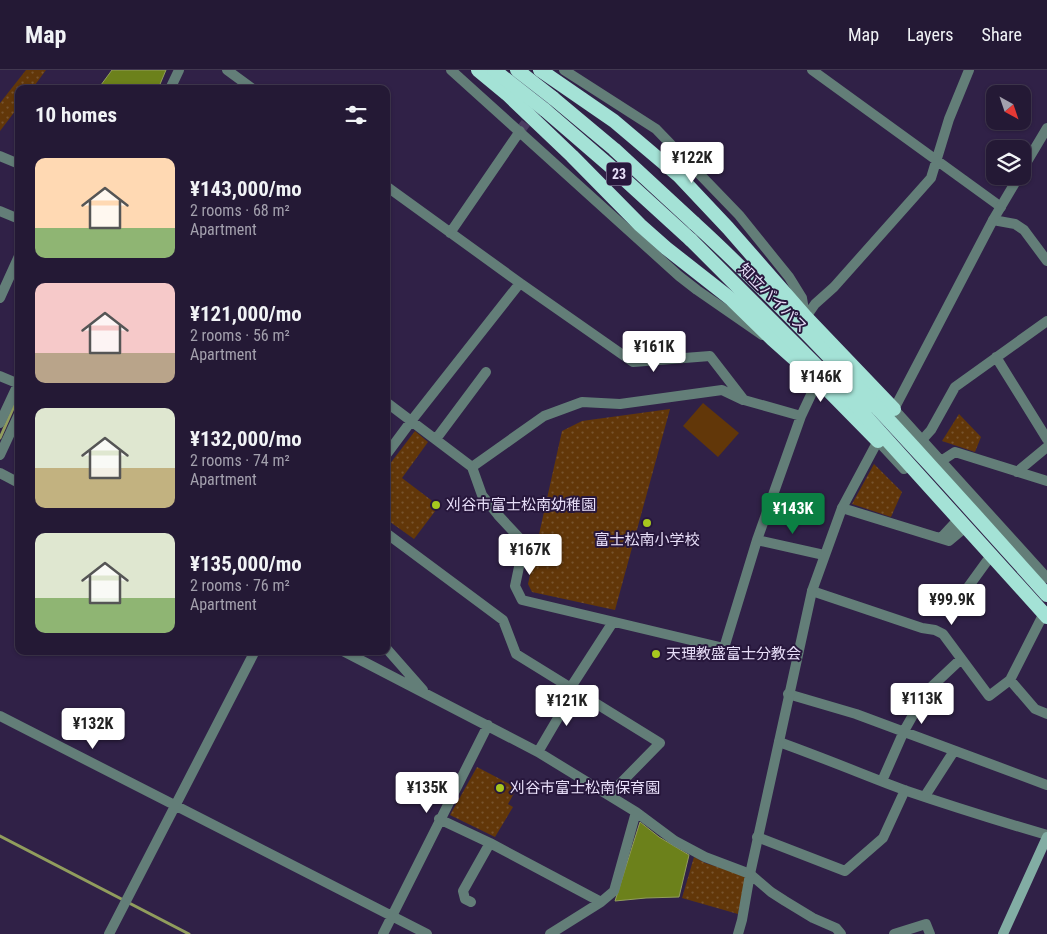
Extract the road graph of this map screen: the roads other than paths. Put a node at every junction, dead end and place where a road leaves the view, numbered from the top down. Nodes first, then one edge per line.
1 (179, 70) edge
2 (227, 70) edge
3 (451, 70) edge
4 (478, 70) edge
5 (494, 70) edge
6 (517, 70) edge
7 (540, 70) edge
8 (564, 70) edge
9 (812, 70) edge
10 (969, 70) edge
11 (172, 85) edge
12 (248, 85) edge
13 (1047, 128) edge
14 (520, 131) junction
15 (1031, 155) edge
16 (0, 156) edge
17 (15, 162) edge
18 (937, 162) junction
19 (1014, 185) edge
20 (390, 189) edge
21 (1001, 207) junction
22 (0, 211) edge
23 (15, 217) edge
24 (993, 220) junction
25 (450, 233) junction
26 (1047, 261) edge
27 (15, 265) edge
28 (520, 283) junction
29 (0, 298) edge
30 (806, 317) junction
31 (1047, 321) edge
32 (772, 339) junction
33 (996, 357) junction
34 (486, 372) dead end
35 (0, 376) edge
36 (818, 380) junction
37 (15, 382) edge
38 (15, 390) edge
39 (744, 400) junction
40 (390, 405) edge
41 (894, 409) junction
42 (801, 416) junction
43 (412, 420) junction
44 (0, 423) edge
45 (15, 423) edge
46 (436, 439) junction
47 (1047, 439) edge
48 (922, 440) junction
49 (878, 442) junction
50 (1047, 447) edge
51 (390, 450) edge
52 (0, 455) edge
53 (940, 461) junction
54 (472, 467) junction
55 (1017, 472) junction
56 (0, 473) edge
57 (15, 481) edge
58 (1047, 481) edge
59 (842, 508) junction
60 (957, 528) junction
61 (390, 537) edge
62 (757, 540) junction
63 (824, 555) junction
64 (987, 561) junction
65 (1047, 578) edge
66 (812, 591) junction
67 (1047, 595) edge
68 (958, 601) dead end
69 (1045, 619) edge
70 (613, 622) junction
71 (390, 653) edge
72 (253, 655) edge
73 (351, 655) edge
74 (960, 660) junction
75 (1010, 680) junction
76 (573, 688) junction
77 (788, 694) junction
78 (427, 695) junction
79 (1047, 714) edge
80 (0, 716) edge
81 (488, 725) junction
82 (904, 731) junction
83 (779, 742) junction
84 (954, 751) junction
85 (538, 752) junction
86 (882, 781) junction
87 (1047, 785) edge
88 (905, 790) junction
89 (608, 795) junction
90 (925, 796) junction
91 (175, 806) junction
92 (636, 812) junction
93 (439, 819) junction
94 (1047, 836) edge
95 (757, 837) junction
96 (490, 842) junction
97 (750, 874) junction
98 (471, 902) dead end
99 (601, 902) junction
100 (392, 916) junction
101 (109, 934) edge
102 (383, 934) edge
103 (427, 934) edge
104 (550, 934) edge
105 (738, 934) edge
106 (842, 934) edge
107 (894, 934) edge
108 (930, 934) edge
109 (1003, 934) edge

1 - 11 street
2 - 12 street
3 - 14 street
4 - 32 highway
5 - 69 highway, 知立バイパス / 23, bridge
6 - 67 highway, 知立バイパス / 23, bridge
7 - 30 highway
8 - 30 street
9 - 18 street
10 - 18 street
13 - 15 street
14 - 25 street
14 - 32 street
16 - 17 street
18 - 21 street
18 - 30 street
19 - 21 street
20 - 25 street
21 - 24 street
22 - 23 street
24 - 26 street
24 - 41 street
25 - 28 street
27 - 29 street
28 - 39 street
28 - 43 street
30 - 41 highway
31 - 33 street
32 - 36 highway
33 - 47 street
33 - 48 street
34 - 46 street
35 - 37 street
36 - 42 street
36 - 49 highway
38 - 44 street
39 - 42 street
39 - 54 street
40 - 43 street
41 - 48 street
41 - 49 street
42 - 62 street
43 - 46 street
43 - 51 street
45 - 52 street
46 - 54 street
48 - 53 street
49 - 59 street
49 - 60 street
50 - 55 street
53 - 55 street
53 - 65 street
54 - 70 street
55 - 58 street
56 - 57 street
59 - 60 street
59 - 63 street
60 - 64 street
61 - 76 street
62 - 63 street
62 - 70 street
63 - 66 street
64 - 68 street
64 - 69 street
66 - 74 street
66 - 77 street
69 - 75 street
70 - 76 street
71 - 78 street
72 - 91 street
73 - 78 street
74 - 75 street
74 - 82 street
75 - 79 street
76 - 85 street
76 - 89 street
77 - 82 street
77 - 83 street
78 - 81 street
80 - 91 street
81 - 85 street
81 - 93 street
82 - 84 street
82 - 86 street
83 - 86 street
83 - 95 street
84 - 87 street
84 - 90 street
85 - 89 street
86 - 88 street
88 - 90 street
88 - 95 street
89 - 92 street
90 - 94 street
91 - 100 street
91 - 101 street
92 - 97 street
92 - 99 street
93 - 96 street
93 - 100 street
94 - 109 main road
95 - 97 street
96 - 98 street
96 - 99 street
97 - 105 street
97 - 106 street
99 - 104 street
100 - 102 street
100 - 103 street
107 - 108 street

